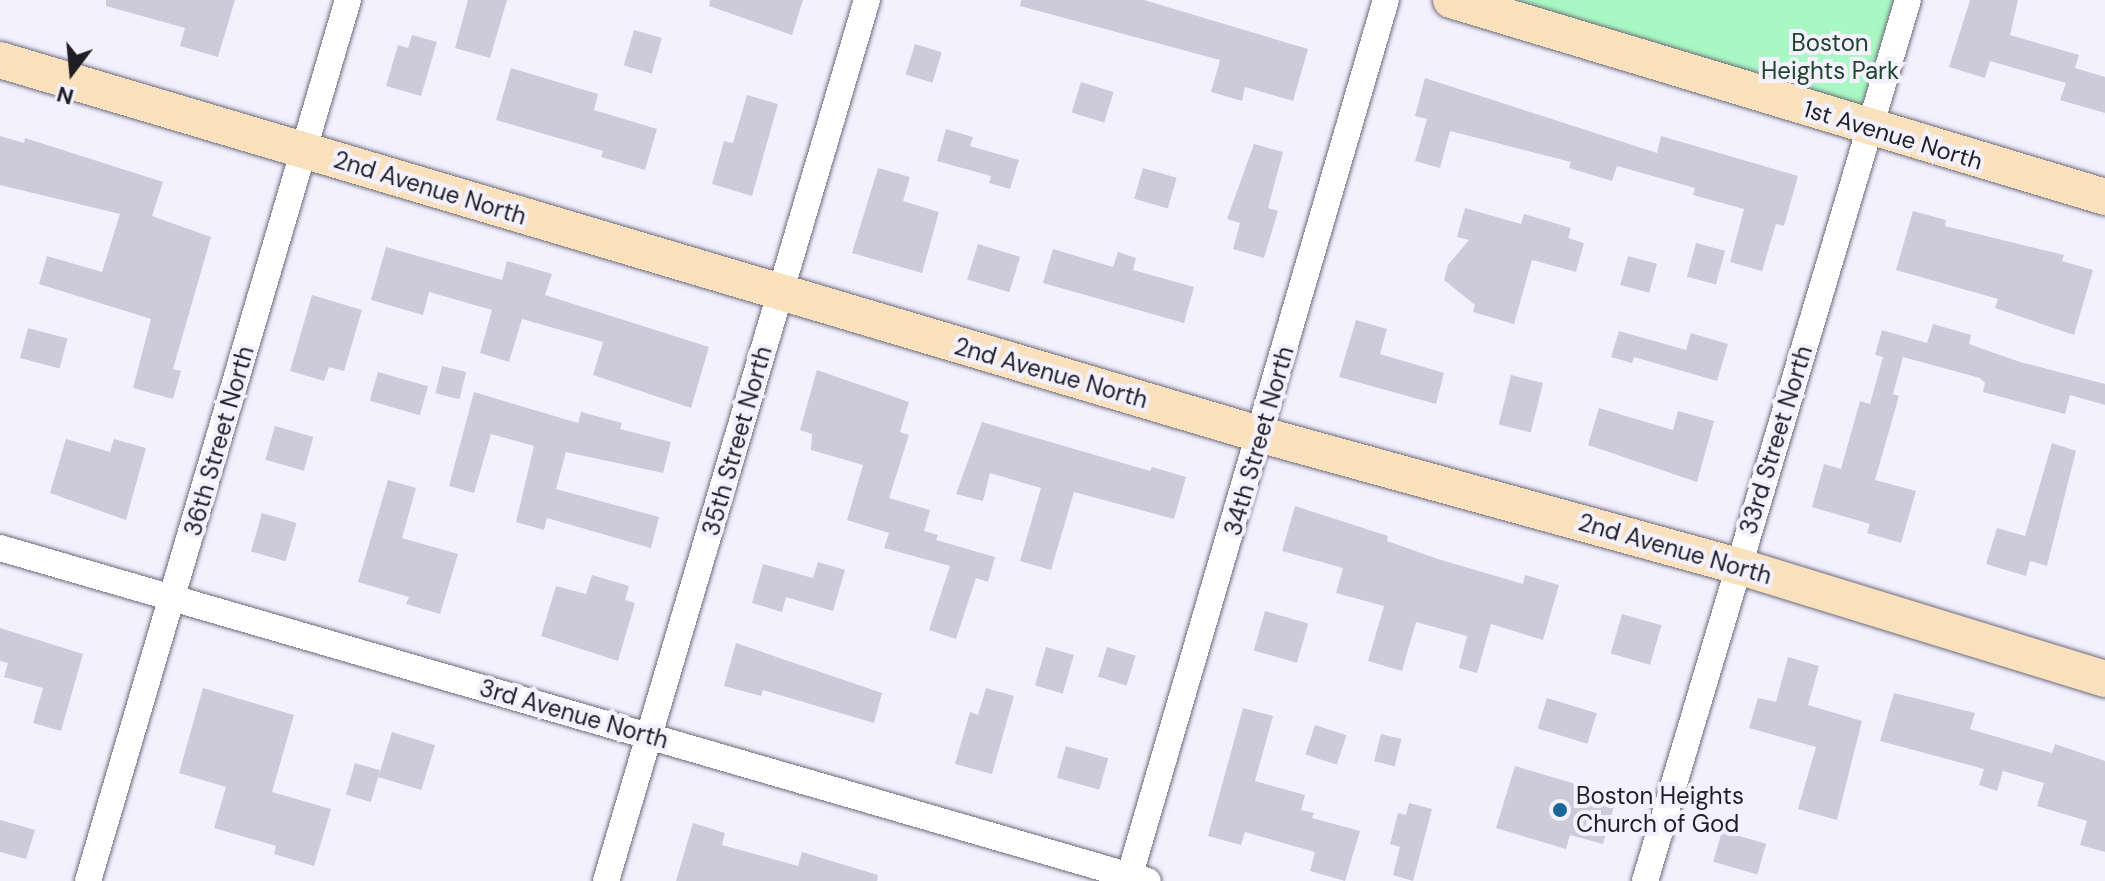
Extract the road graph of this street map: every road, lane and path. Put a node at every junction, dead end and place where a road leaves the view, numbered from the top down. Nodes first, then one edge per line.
1 (348, 0) edge
2 (867, 0) edge
3 (1386, 0) edge
4 (1451, 0) edge
5 (1908, 0) edge
6 (0, 60) edge
7 (1870, 129) junction
8 (305, 150) junction
9 (2105, 197) edge
10 (780, 294) junction
11 (1262, 435) junction
12 (0, 548) edge
13 (1738, 566) junction
14 (172, 598) junction
15 (2105, 679) edge
16 (650, 735) junction
17 (1135, 879) edge
18 (88, 881) edge
19 (606, 881) edge
20 (1645, 881) edge

1 - 8 street, 36th Street North
2 - 10 street, 35th Street North
3 - 11 street, 34th Street North
4 - 7 main road, 1st Avenue North
5 - 7 street, 33rd Street North
6 - 8 main road, 2nd Avenue North
7 - 9 main road, 1st Avenue North
7 - 13 street, 33rd Street North
8 - 10 main road, 2nd Avenue North
8 - 14 street, 36th Street North
10 - 11 main road, 2nd Avenue North
10 - 16 street, 35th Street North
11 - 13 main road, 2nd Avenue North
11 - 17 street, 34th Street North
12 - 14 street, 3rd Avenue North
13 - 15 main road, 2nd Avenue North
13 - 20 street, 33rd Street North
14 - 16 street, 3rd Avenue North
14 - 18 street, 36th Street North
16 - 17 street, 3rd Avenue North
16 - 19 street, 35th Street North

